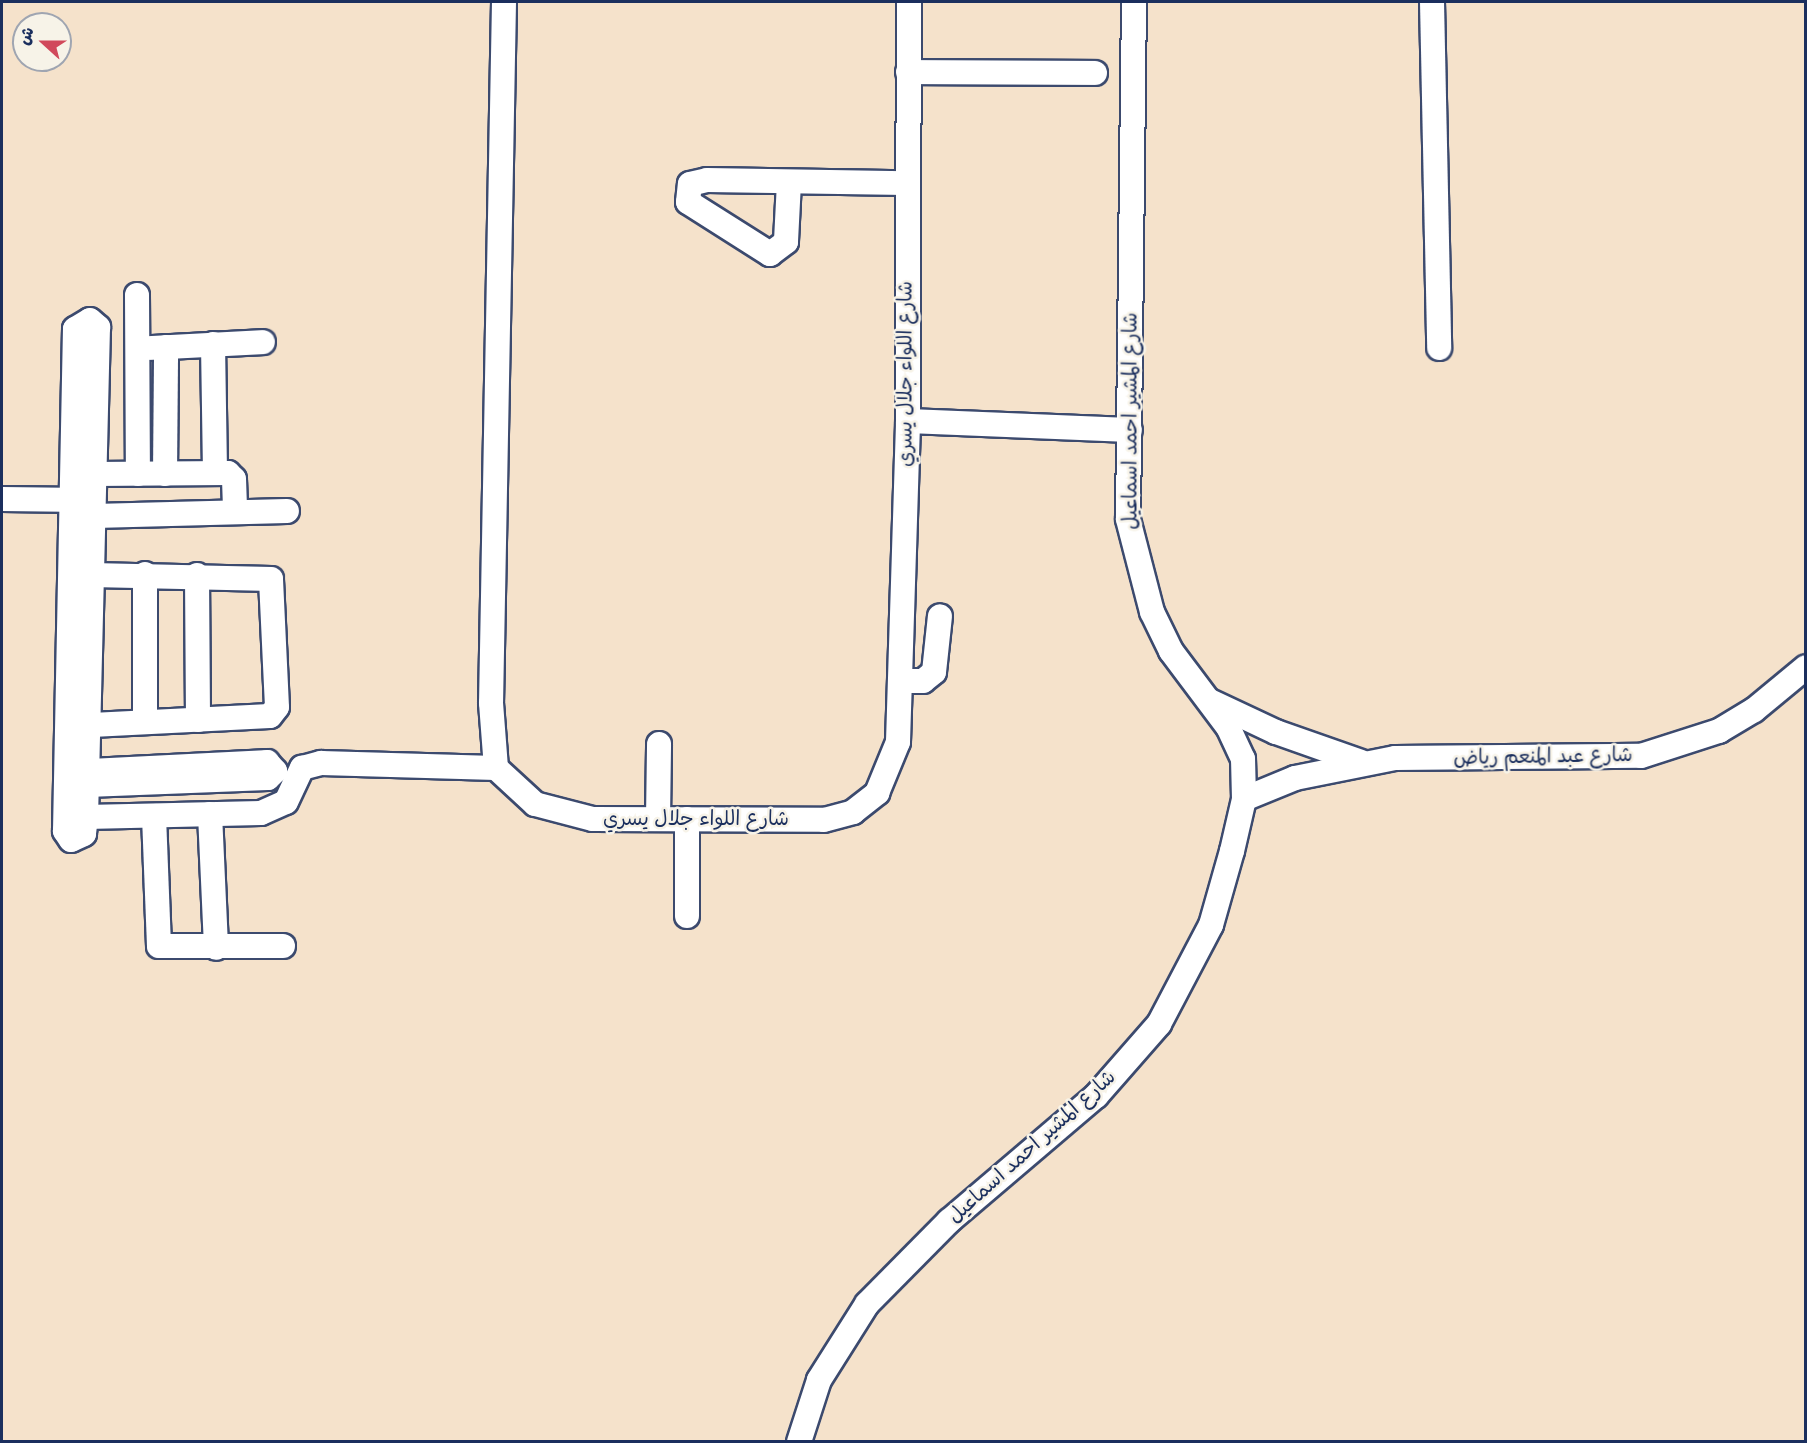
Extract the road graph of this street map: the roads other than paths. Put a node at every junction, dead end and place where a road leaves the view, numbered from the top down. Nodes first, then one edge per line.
1 (504, 2) edge
2 (909, 2) edge
3 (1134, 2) edge
4 (1432, 2) edge
5 (908, 72) junction
6 (1095, 73) dead end
7 (789, 182) dead end
8 (906, 183) junction
9 (137, 295) dead end
10 (263, 342) dead end
11 (213, 344) junction
12 (166, 347) junction
13 (138, 348) junction
14 (1439, 348) dead end
15 (908, 421) junction
16 (1130, 430) junction
17 (215, 472) junction
18 (94, 474) junction
19 (138, 474) junction
20 (165, 474) junction
21 (2, 500) edge
22 (70, 500) junction
23 (94, 508) junction
24 (287, 511) dead end
25 (235, 512) junction
26 (145, 574) junction
27 (92, 575) junction
28 (197, 575) junction
29 (940, 616) dead end
30 (1806, 667) edge
31 (902, 681) junction
32 (1208, 700) junction
33 (198, 720) junction
34 (146, 722) junction
35 (77, 726) junction
36 (660, 744) dead end
37 (1364, 762) junction
38 (496, 768) junction
39 (87, 778) junction
40 (1244, 799) junction
41 (210, 814) junction
42 (154, 816) junction
43 (86, 817) junction
44 (658, 819) junction
45 (687, 819) junction
46 (687, 916) dead end
47 (283, 946) dead end
48 (216, 948) junction
49 (799, 1442) edge

1 - 38 street
2 - 5 street, شارع اللواء جلال يسري
3 - 16 street, شارع المشير احمد اسماعيل
4 - 14 street
5 - 6 street
5 - 8 street, شارع اللواء جلال يسري
7 - 8 street
8 - 15 street, شارع اللواء جلال يسري
9 - 13 street
10 - 11 street
11 - 12 street
11 - 17 street
12 - 13 street
12 - 20 street
13 - 19 street
15 - 16 street
15 - 31 street, شارع اللواء جلال يسري
16 - 32 street, شارع المشير احمد اسماعيل
17 - 20 street
17 - 25 street
18 - 19 street
18 - 22 street
18 - 23 street
19 - 20 street
21 - 22 street
22 - 23 street
22 - 35 street
23 - 25 street
23 - 27 street
24 - 25 street
26 - 27 street
26 - 28 street
26 - 34 street
27 - 35 street
28 - 33 street
28 - 33 street
29 - 31 street
30 - 37 street, شارع عبد المنعم رياض
31 - 45 street, شارع اللواء جلال يسري
32 - 37 street, شارع عبد المنعم رياض
32 - 40 street, شارع المشير احمد اسماعيل
33 - 34 street
34 - 35 street
35 - 39 street
35 - 43 street
36 - 44 street
37 - 40 street, شارع عبد المنعم رياض
38 - 41 street
38 - 44 street, شارع اللواء جلال يسري
39 - 39 street
39 - 43 street
40 - 49 street, شارع المشير احمد اسماعيل
41 - 42 street
41 - 48 street
42 - 43 street
42 - 48 street
44 - 45 street, شارع اللواء جلال يسري
45 - 46 street
47 - 48 street

